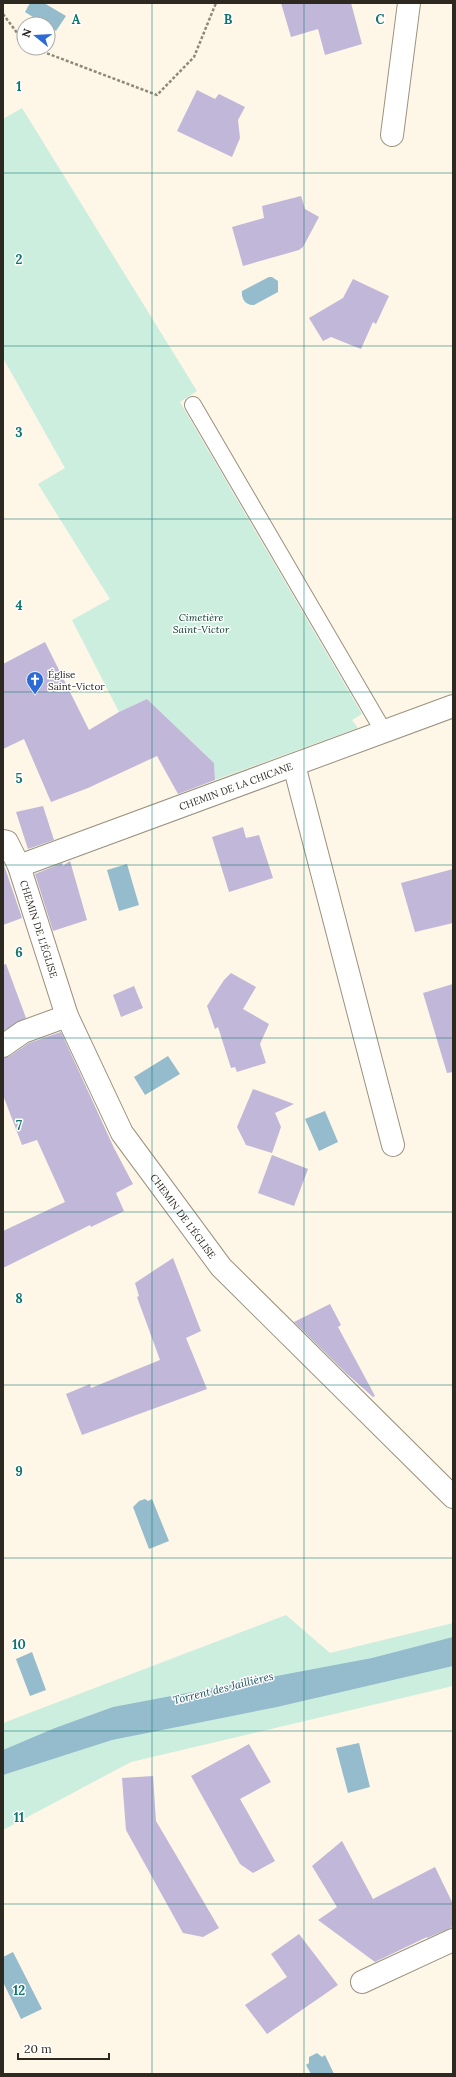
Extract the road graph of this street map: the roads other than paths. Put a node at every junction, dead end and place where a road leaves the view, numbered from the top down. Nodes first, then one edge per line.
1 (409, 3) edge
2 (392, 135) dead end
3 (193, 404) dead end
4 (453, 706) edge
5 (384, 732) junction
6 (294, 765) junction
7 (3, 841) edge
8 (19, 866) junction
9 (68, 1016) junction
10 (3, 1046) edge
11 (392, 1145) dead end
12 (453, 1497) edge
13 (453, 1940) edge
14 (362, 1982) dead end

1 - 2 street
3 - 5 lane
4 - 5 street, CHEMIN DE LA CHICANE
5 - 6 street, CHEMIN DE LA CHICANE
6 - 8 street, CHEMIN DE LA CHICANE
6 - 11 street
7 - 8 street, CHEMIN DE L'ÉGLISE
8 - 9 street, CHEMIN DE L'ÉGLISE
9 - 10 street
9 - 12 street, CHEMIN DE L'ÉGLISE
13 - 14 street

